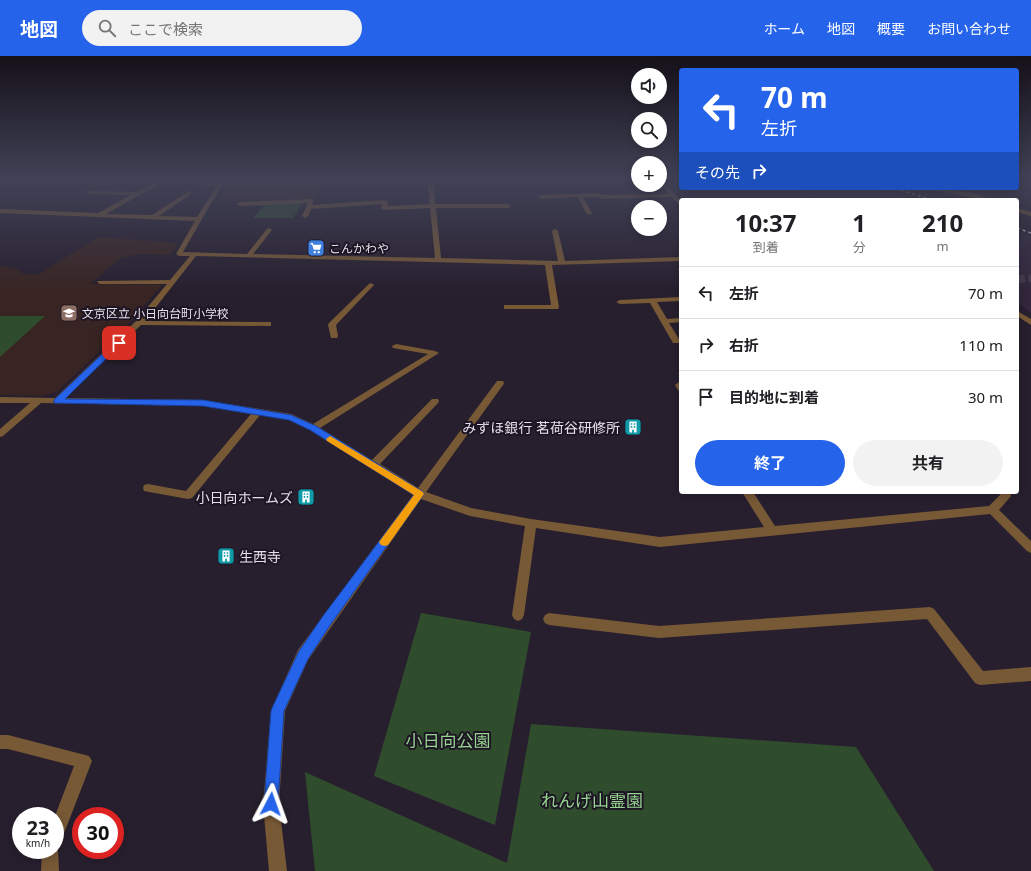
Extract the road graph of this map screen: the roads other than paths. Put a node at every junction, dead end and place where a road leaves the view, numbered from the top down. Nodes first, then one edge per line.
1 (118, 216) edge
2 (156, 216) edge
3 (201, 216) edge
4 (433, 216) edge
5 (153, 218) junction
6 (199, 220) junction
7 (269, 230) dead end
8 (555, 231) dead end
9 (195, 254) junction
10 (249, 255) junction
11 (438, 259) junction
12 (679, 259) edge
13 (548, 262) junction
14 (562, 262) junction
15 (100, 282) dead end
16 (172, 282) junction
17 (371, 285) dead end
18 (679, 299) edge
19 (653, 300) junction
20 (620, 302) dead end
21 (507, 308) dead end
22 (1019, 314) edge
23 (679, 320) edge
24 (665, 321) junction
25 (139, 323) junction
26 (1031, 323) edge
27 (268, 324) dead end
28 (334, 336) dead end
29 (679, 341) edge
30 (396, 346) dead end
31 (500, 383) dead end
32 (0, 400) edge
33 (38, 401) junction
34 (57, 401) junction
35 (435, 401) dead end
36 (257, 412) junction
37 (313, 428) junction
38 (0, 434) edge
39 (373, 466) junction
40 (148, 488) dead end
41 (420, 494) junction
42 (748, 494) edge
43 (1006, 494) edge
44 (992, 510) junction
45 (531, 523) junction
46 (772, 531) junction
47 (1031, 548) edge
48 (518, 615) dead end
49 (549, 619) dead end
50 (1031, 674) edge
51 (0, 742) edge
52 (64, 813) edge
53 (50, 859) edge
54 (50, 871) edge
55 (278, 871) edge

1 - 5 street
2 - 5 street
3 - 6 street
4 - 11 street
5 - 6 street
6 - 9 street
7 - 10 street
8 - 14 street
9 - 10 street
9 - 16 street
10 - 11 street
11 - 13 street
12 - 14 street
13 - 14 street
13 - 21 street
15 - 16 street
16 - 25 street
17 - 28 street
18 - 19 street
19 - 20 street
19 - 24 street
22 - 26 street
23 - 24 street
24 - 29 street
25 - 27 street
25 - 34 street
30 - 37 street
31 - 41 street
32 - 33 street
33 - 34 street
33 - 38 street
34 - 36 street
35 - 39 street
36 - 37 street
36 - 40 street
37 - 39 street
39 - 41 street
41 - 45 street
41 - 55 street
42 - 46 street
43 - 44 street
44 - 46 street
44 - 47 street
45 - 46 street
45 - 48 street
49 - 50 street
51 - 52 street
53 - 54 street

